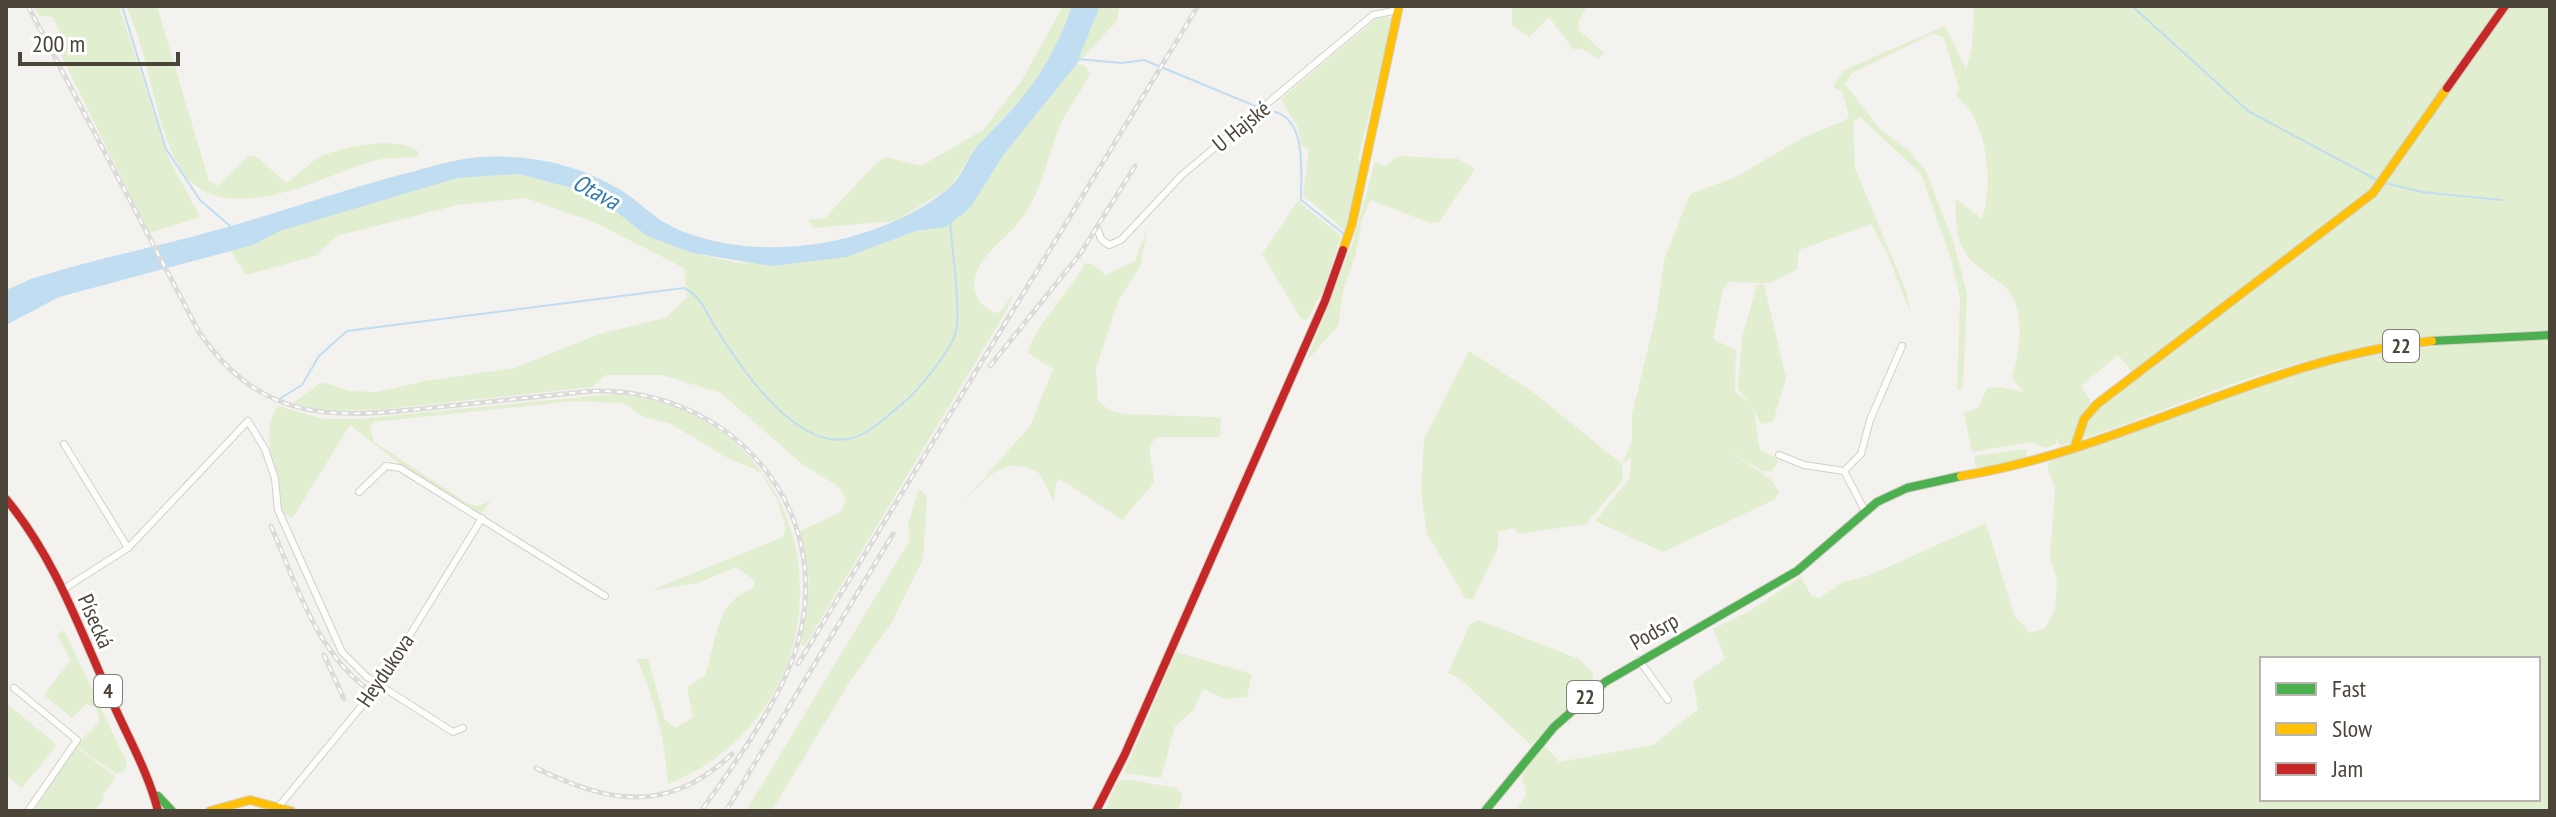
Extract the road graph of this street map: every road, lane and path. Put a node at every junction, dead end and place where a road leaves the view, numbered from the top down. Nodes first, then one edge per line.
1 (2505, 6) edge
2 (1399, 8) edge
3 (1098, 230) dead end
4 (2550, 335) edge
5 (1902, 346) dead end
6 (64, 444) dead end
7 (2075, 446) junction
8 (1779, 455) dead end
9 (1844, 471) junction
10 (359, 492) dead end
11 (6, 499) edge
12 (1865, 511) junction
13 (482, 518) junction
14 (128, 548) junction
15 (62, 590) junction
16 (605, 596) dead end
17 (1639, 660) junction
18 (379, 685) junction
19 (14, 688) dead end
20 (1668, 700) dead end
21 (463, 728) dead end
22 (141, 765) junction
23 (221, 808) edge
24 (277, 808) edge
25 (28, 811) edge
26 (158, 811) edge
27 (172, 811) edge
28 (210, 811) edge
29 (291, 811) edge
30 (1096, 811) edge
31 (1485, 811) edge

1 - 7 main road
2 - 3 street, U Hajské
2 - 30 main road
4 - 7 main road, 22
5 - 9 street
6 - 14 street
7 - 12 main road, Podsrp / 22
8 - 9 street
9 - 12 street
10 - 13 street
11 - 15 main road, Písecká / 4
12 - 17 main road, Podsrp / 22
13 - 16 street
13 - 18 street, Heydukova
14 - 15 street
14 - 18 street
15 - 22 main road, Písecká / 4
17 - 20 street
17 - 31 main road, Podsrp / 22
18 - 21 street
18 - 24 street, Heydukova
19 - 25 street
22 - 26 main road, Písecká
22 - 27 main road, Písecká
23 - 24 main road
23 - 28 main road
24 - 29 main road

